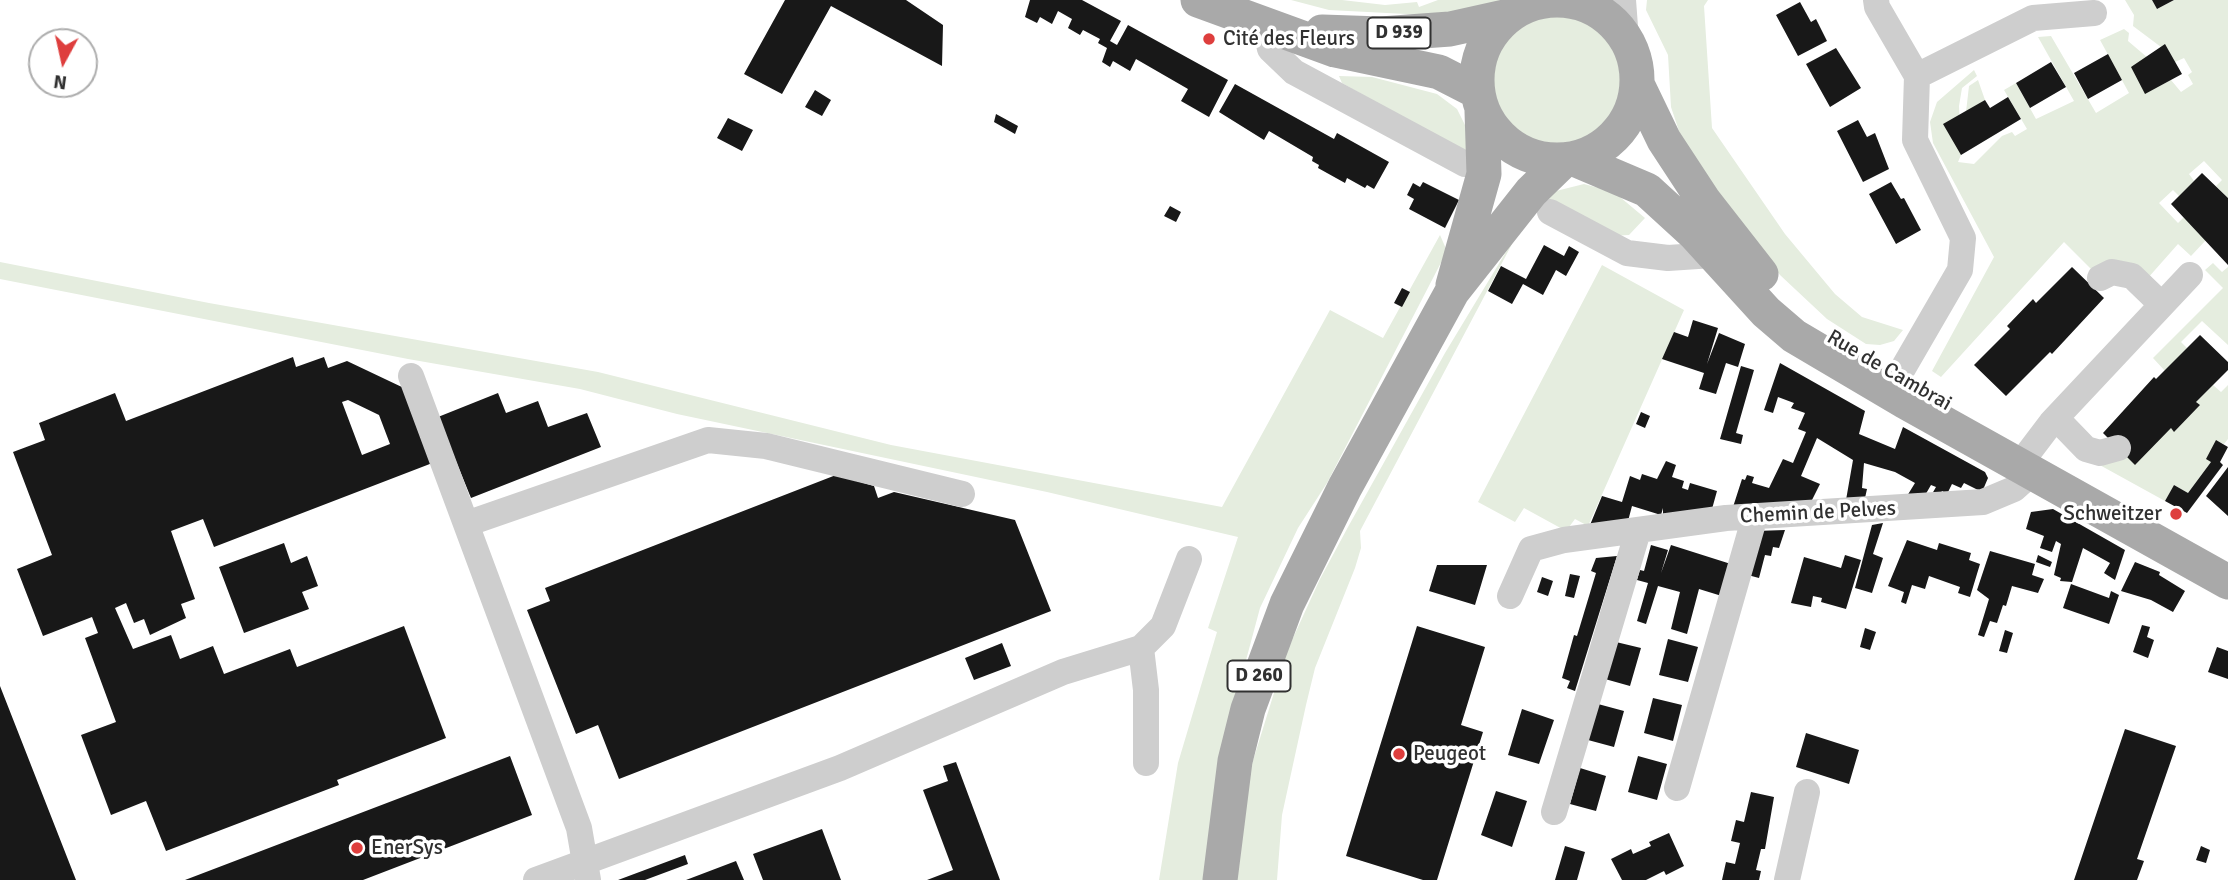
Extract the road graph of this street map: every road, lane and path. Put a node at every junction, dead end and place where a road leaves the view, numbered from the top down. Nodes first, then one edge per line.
1 (1198, 0) edge
2 (1623, 0) edge
3 (1876, 0) edge
4 (1531, 6) edge
5 (2094, 13) dead end
6 (1276, 29) junction
7 (1626, 40) junction
8 (1917, 76) junction
9 (1637, 84) junction
10 (1479, 100) junction
11 (1569, 159) junction
12 (1465, 164) dead end
13 (1550, 212) dead end
14 (1713, 255) junction
15 (2190, 275) dead end
16 (2100, 278) dead end
17 (1451, 292) junction
18 (2162, 305) junction
19 (411, 376) dead end
20 (1898, 377) junction
21 (2056, 418) junction
22 (2118, 448) dead end
23 (2031, 462) junction
24 (962, 494) dead end
25 (1755, 516) junction
26 (466, 524) junction
27 (1638, 531) junction
28 (1189, 559) dead end
29 (2228, 563) edge
30 (2228, 582) edge
31 (1510, 596) dead end
32 (1141, 648) junction
33 (1146, 763) dead end
34 (1676, 788) dead end
35 (1807, 792) dead end
36 (1554, 812) dead end
37 (587, 869) edge
38 (536, 880) edge
39 (1220, 880) edge
40 (1787, 880) edge

1 - 6 main road, D 939
2 - 7 street
3 - 8 street
4 - 6 main road, D 939
4 - 7 main road
4 - 10 main road
5 - 8 street
6 - 10 main road, D 939
6 - 12 street
7 - 9 main road
8 - 20 street
9 - 11 main road
9 - 20 main road, Rue de Cambrai
10 - 11 main road
10 - 17 main road, D 260
11 - 14 main road, Rue de Cambrai
11 - 17 main road, D 260
13 - 14 street
14 - 23 main road, Rue de Cambrai
15 - 18 street, Chemin de Pelves
16 - 18 street
17 - 39 main road, D 260
18 - 21 street, Chemin de Pelves
19 - 26 street
20 - 23 main road, Rue de Cambrai
21 - 22 street
21 - 23 street, Chemin de Pelves
23 - 25 street, Chemin de Pelves
23 - 29 main road, Rue de Cambrai
23 - 30 main road, Rue de Cambrai
24 - 26 street
25 - 27 street, Chemin de Pelves
25 - 34 street
26 - 37 street
27 - 31 street, Chemin de Pelves
27 - 36 street
28 - 32 street
32 - 33 street
32 - 37 street
35 - 40 street
37 - 38 street

